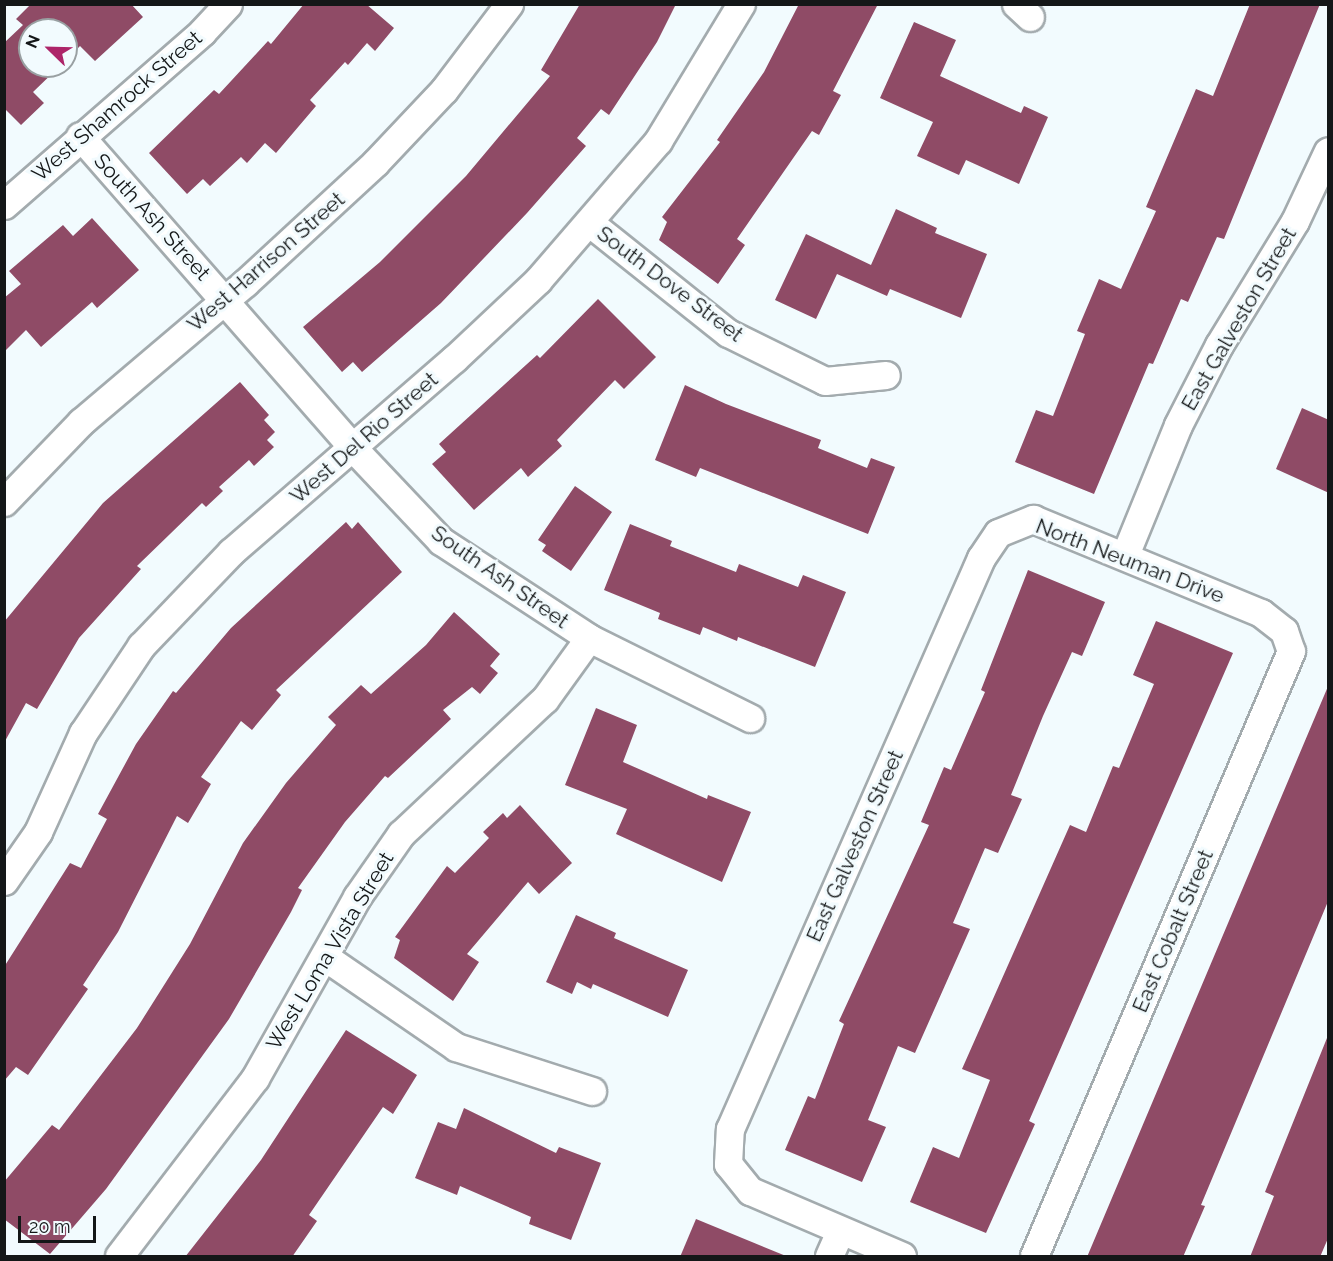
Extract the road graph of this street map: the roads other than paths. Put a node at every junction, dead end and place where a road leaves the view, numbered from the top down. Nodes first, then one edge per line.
1 (228, 4) edge
2 (509, 4) edge
3 (741, 4) edge
4 (80, 136) junction
5 (1329, 151) edge
6 (4, 205) edge
7 (590, 223) junction
8 (225, 299) junction
9 (886, 375) dead end
10 (352, 448) junction
11 (4, 502) edge
12 (998, 533) joint
13 (1125, 555) junction
14 (1261, 613) joint
15 (589, 639) junction
16 (750, 718) dead end
17 (4, 881) edge
18 (325, 957) junction
19 (592, 1091) dead end
20 (840, 1231) junction
21 (119, 1257) edge
22 (829, 1257) edge
23 (902, 1257) edge
24 (1034, 1257) edge

1 - 4 street, West Shamrock Street
2 - 8 street, West Harrison Street
3 - 7 street, West Del Rio Street
4 - 6 street, West Shamrock Street
4 - 8 street, South Ash Street
5 - 13 street, East Galveston Street
7 - 9 street, South Dove Street
7 - 10 street, West Del Rio Street
8 - 10 street, South Ash Street
8 - 11 street, West Harrison Street
10 - 15 street, South Ash Street
10 - 17 street, West Del Rio Street
12 - 13 street, North Neuman Drive
12 - 20 street, East Galveston Street
13 - 14 street, North Neuman Drive
14 - 24 street, East Cobalt Street
15 - 16 street, South Ash Street
15 - 18 street, West Loma Vista Street
18 - 19 street
18 - 21 street, West Loma Vista Street
20 - 22 street
20 - 23 street

